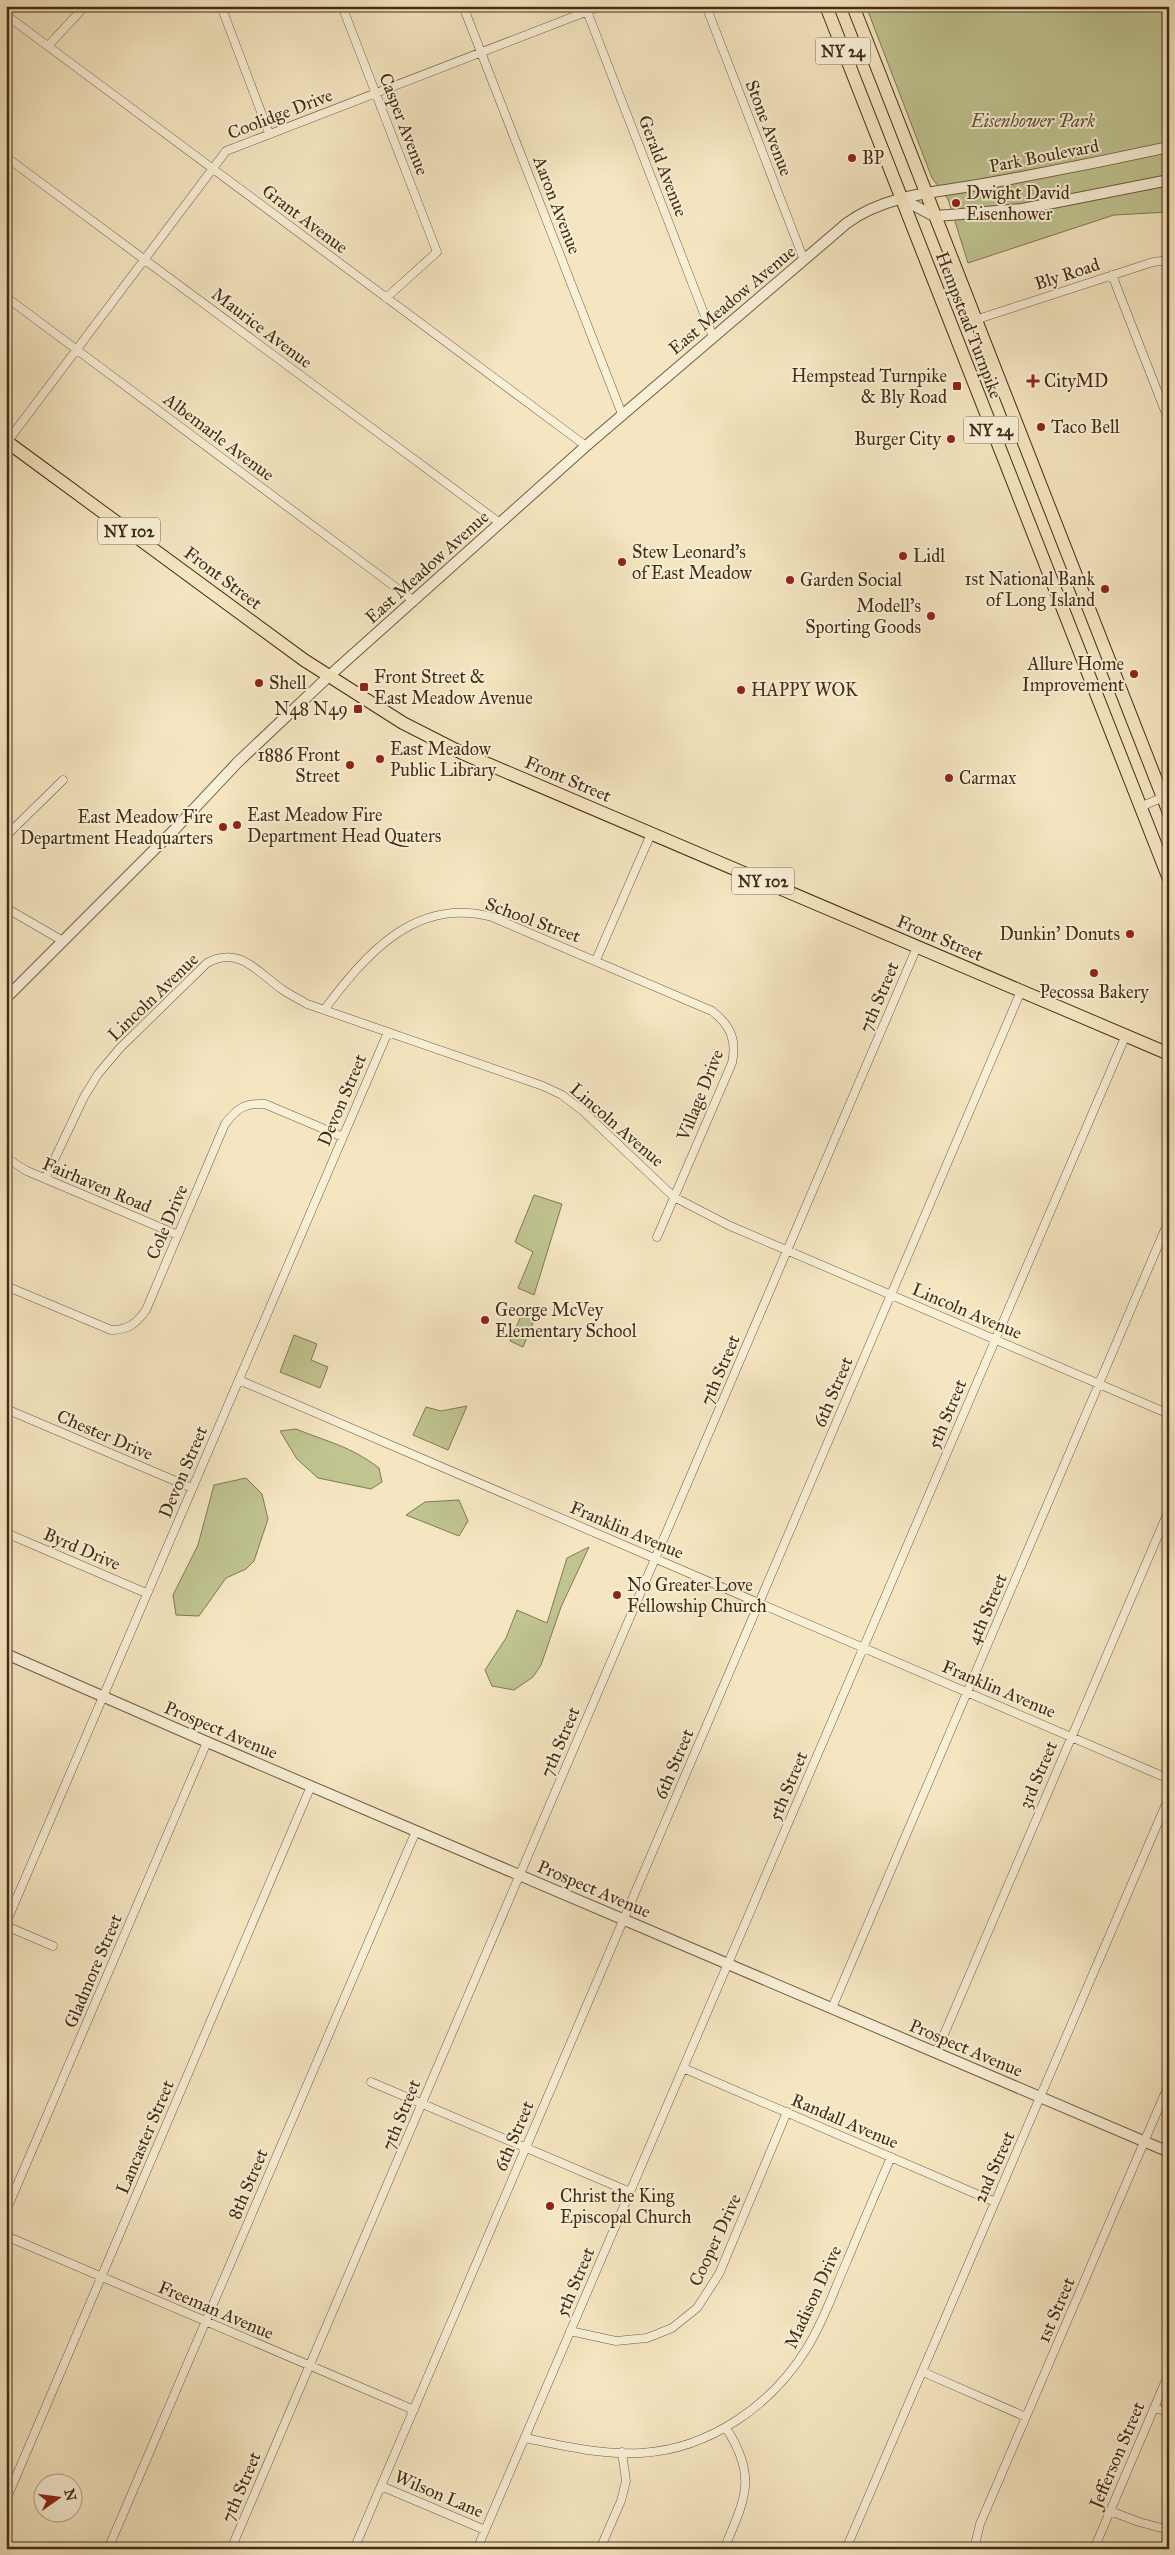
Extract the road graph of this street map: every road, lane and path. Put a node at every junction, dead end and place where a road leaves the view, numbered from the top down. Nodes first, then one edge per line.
1 (86, 6) edge
2 (221, 6) edge
3 (342, 6) edge
4 (463, 6) edge
5 (600, 6) edge
6 (706, 6) edge
7 (826, 6) edge
8 (852, 6) edge
9 (586, 9) edge
10 (6, 15) edge
11 (48, 46) junction
12 (481, 52) junction
13 (376, 94) junction
14 (270, 133) junction
15 (1169, 147) edge
16 (6, 156) edge
17 (211, 168) junction
18 (1169, 180) edge
19 (926, 194) junction
20 (900, 198) junction
21 (934, 216) junction
22 (144, 258) junction
23 (804, 260) junction
24 (1169, 260) edge
25 (1112, 275) junction
26 (6, 297) edge
27 (386, 298) junction
28 (975, 320) junction
29 (713, 337) junction
30 (76, 349) junction
31 (622, 414) junction
32 (1169, 421) edge
33 (7, 441) edge
34 (586, 446) junction
35 (500, 523) junction
36 (414, 601) junction
37 (329, 676) junction
38 (63, 780) dead end
39 (1166, 797) edge
40 (1140, 807) junction
41 (1169, 813) edge
42 (651, 834) junction
43 (6, 836) edge
44 (1169, 879) edge
45 (6, 908) edge
46 (63, 941) junction
47 (917, 947) junction
48 (596, 960) junction
49 (1021, 991) junction
50 (6, 998) edge
51 (324, 1010) junction
52 (724, 1020) joint
53 (388, 1032) junction
54 (1126, 1036) junction
55 (1169, 1054) edge
56 (343, 1137) junction
57 (6, 1158) edge
58 (45, 1180) junction
59 (674, 1197) junction
60 (1169, 1220) edge
61 (178, 1235) junction
62 (657, 1237) dead end
63 (787, 1250) junction
64 (6, 1286) edge
65 (891, 1295) junction
66 (995, 1340) junction
67 (239, 1380) junction
68 (1099, 1384) junction
69 (6, 1409) edge
70 (1169, 1414) edge
71 (192, 1488) junction
72 (1169, 1510) edge
73 (6, 1533) edge
74 (655, 1558) junction
75 (146, 1593) junction
76 (759, 1603) junction
77 (864, 1648) junction
78 (6, 1654) edge
79 (968, 1692) junction
80 (104, 1696) junction
81 (1071, 1736) junction
82 (207, 1742) junction
83 (1169, 1778) edge
84 (311, 1786) junction
85 (1169, 1797) edge
86 (416, 1831) junction
87 (520, 1875) junction
88 (624, 1919) junction
89 (6, 1925) edge
90 (53, 1946) dead end
91 (728, 1964) junction
92 (832, 2008) junction
93 (936, 2053) junction
94 (683, 2068) junction
95 (371, 2082) dead end
96 (1169, 2084) edge
97 (1041, 2097) junction
98 (422, 2104) junction
99 (787, 2112) junction
100 (1144, 2142) junction
101 (526, 2148) junction
102 (1169, 2152) edge
103 (891, 2157) junction
104 (630, 2192) junction
105 (995, 2202) junction
106 (6, 2212) edge
107 (6, 2236) edge
108 (101, 2277) junction
109 (206, 2322) junction
110 (570, 2331) junction
111 (309, 2366) junction
112 (922, 2372) junction
113 (1169, 2373) edge
114 (1154, 2408) junction
115 (414, 2410) junction
116 (1169, 2412) edge
117 (1026, 2417) junction
118 (726, 2428) junction
119 (525, 2438) junction
120 (622, 2452) junction
121 (381, 2486) junction
122 (6, 2500) edge
123 (1110, 2511) junction
124 (485, 2530) junction
125 (1169, 2530) edge
126 (6, 2547) edge
127 (11, 2549) edge
128 (108, 2549) edge
129 (231, 2549) edge
130 (354, 2549) edge
131 (478, 2549) edge
132 (600, 2549) edge
133 (724, 2549) edge
134 (846, 2549) edge
135 (974, 2549) edge
136 (1094, 2549) edge

1 - 11 street
2 - 14 street
3 - 13 street, Casper Avenue
4 - 12 street, Aaron Avenue
5 - 9 street, Coolidge Drive
6 - 23 street, Stone Avenue
7 - 20 main road, Hempstead Turnpike / NY 24
8 - 19 main road, Hempstead Turnpike / NY 24
9 - 12 street, Coolidge Drive
9 - 29 street, Gerald Avenue
10 - 11 street, Grant Avenue
11 - 17 street, Grant Avenue
12 - 13 street, Coolidge Drive
12 - 31 street, Aaron Avenue
13 - 14 street, Coolidge Drive
13 - 27 street, Casper Avenue
14 - 17 street, Coolidge Drive
15 - 19 street, Park Boulevard
16 - 22 street, Maurice Avenue
17 - 22 street, Coolidge Drive
17 - 27 street, Grant Avenue
18 - 21 street
19 - 20 street, East Meadow Avenue
19 - 21 main road, Hempstead Turnpike / NY 24
20 - 21 street
20 - 23 street, East Meadow Avenue
20 - 40 main road, Hempstead Turnpike / NY 24
21 - 28 main road, Hempstead Turnpike / NY 24
22 - 30 street, Coolidge Drive
22 - 35 street, Maurice Avenue
23 - 29 street, East Meadow Avenue
24 - 25 street, Bly Road
25 - 28 street, Bly Road
25 - 32 street
26 - 30 street, Albemarle Avenue
27 - 34 street, Grant Avenue
28 - 39 main road, Hempstead Turnpike / NY 24
29 - 31 street, East Meadow Avenue
30 - 33 street, Coolidge Drive
30 - 36 street, Albemarle Avenue
31 - 34 street, East Meadow Avenue
33 - 37 main road, Front Street / NY 102
34 - 35 street, East Meadow Avenue
35 - 36 street, East Meadow Avenue
36 - 37 street, East Meadow Avenue
37 - 42 main road, Front Street / NY 102
37 - 46 street, East Meadow Avenue
38 - 43 street
39 - 40 street
39 - 41 main road, Hempstead Turnpike / NY 24
40 - 44 main road, Hempstead Turnpike / NY 24
42 - 47 main road, Front Street / NY 102
42 - 48 street
45 - 46 street
46 - 50 street, East Meadow Avenue
47 - 49 main road, Front Street / NY 102
47 - 63 street, 7th Street
48 - 51 street, School Street
48 - 52 street, School Street
49 - 54 main road, Front Street / NY 102
49 - 65 street, 6th Street
51 - 53 street, Lincoln Avenue
51 - 58 street, Lincoln Avenue
52 - 59 street, Village Drive
53 - 56 street, Devon Street
53 - 59 street, Lincoln Avenue
54 - 55 main road, Front Street / NY 102
54 - 66 street, 5th Street
56 - 61 street, Cole Drive
56 - 67 street, Devon Street
57 - 58 street, Fairhaven Road
58 - 61 street, Fairhaven Road
59 - 62 street, Village Drive
59 - 63 street, Lincoln Avenue
60 - 68 street, 4th Street
61 - 64 street, Cole Drive
63 - 65 street, Lincoln Avenue
63 - 74 street, 7th Street
65 - 66 street, Lincoln Avenue
65 - 76 street, 6th Street
66 - 68 street, Lincoln Avenue
66 - 77 street, 5th Street
67 - 71 street, Devon Street
67 - 74 street, Franklin Avenue
68 - 70 street, Lincoln Avenue
68 - 79 street, 4th Street
69 - 71 street, Chester Drive
71 - 75 street, Devon Street
72 - 81 street, 3rd Street
73 - 75 street, Byrd Drive
74 - 76 street, Franklin Avenue
74 - 87 street, 7th Street
75 - 80 street, Devon Street
76 - 77 street, Franklin Avenue
76 - 88 street, 6th Street
77 - 79 street, Franklin Avenue
77 - 91 street, 5th Street
78 - 80 street, Prospect Avenue
79 - 81 street, Franklin Avenue
79 - 92 street, 4th Street
80 - 82 street, Prospect Avenue
80 - 89 street, Devon Street
81 - 83 street, Franklin Avenue
81 - 93 street, 3rd Street
82 - 84 street, Prospect Avenue
82 - 106 street, Gladmore Street
84 - 86 street, Prospect Avenue
84 - 108 street, Lancaster Street
85 - 97 street, 2nd Street
86 - 87 street, Prospect Avenue
86 - 109 street, 8th Street
87 - 88 street, Prospect Avenue
87 - 98 street, 7th Street
88 - 91 street, Prospect Avenue
88 - 101 street, 6th Street
89 - 90 street
91 - 92 street, Prospect Avenue
91 - 94 street, 5th Street
92 - 93 street, Prospect Avenue
93 - 97 street, Prospect Avenue
94 - 99 street, Randall Avenue
94 - 104 street, 5th Street
95 - 98 street
96 - 100 street, 1st Street
97 - 100 street, Prospect Avenue
97 - 105 street, 2nd Street
98 - 101 street
98 - 111 street, 7th Street
99 - 103 street, Randall Avenue
99 - 110 street, Cooper Drive
100 - 102 street, Prospect Avenue
100 - 117 street, 1st Street
101 - 104 street
101 - 115 street, 6th Street
103 - 105 street, Randall Avenue
103 - 118 street, Madison Drive
104 - 110 street, 5th Street
105 - 112 street, 2nd Street
107 - 108 street, Freeman Avenue
108 - 109 street, Freeman Avenue
108 - 122 street, Lancaster Street
109 - 111 street, Freeman Avenue
109 - 128 street, 8th Street
110 - 119 street, 5th Street
111 - 115 street, Freeman Avenue
111 - 129 street, 7th Street
112 - 117 street
112 - 134 street, 2nd Street
113 - 114 street, Jefferson Street
114 - 116 street
114 - 123 street, Jefferson Street
115 - 121 street, 6th Street
117 - 135 street, 1st Street
118 - 120 street, Madison Drive
118 - 133 street
119 - 120 street, Madison Drive
119 - 124 street, 5th Street
120 - 132 street
121 - 124 street, Wilson Lane
121 - 130 street, 6th Street
123 - 125 street
123 - 136 street, Jefferson Street
124 - 131 street, 5th Street
126 - 127 street

